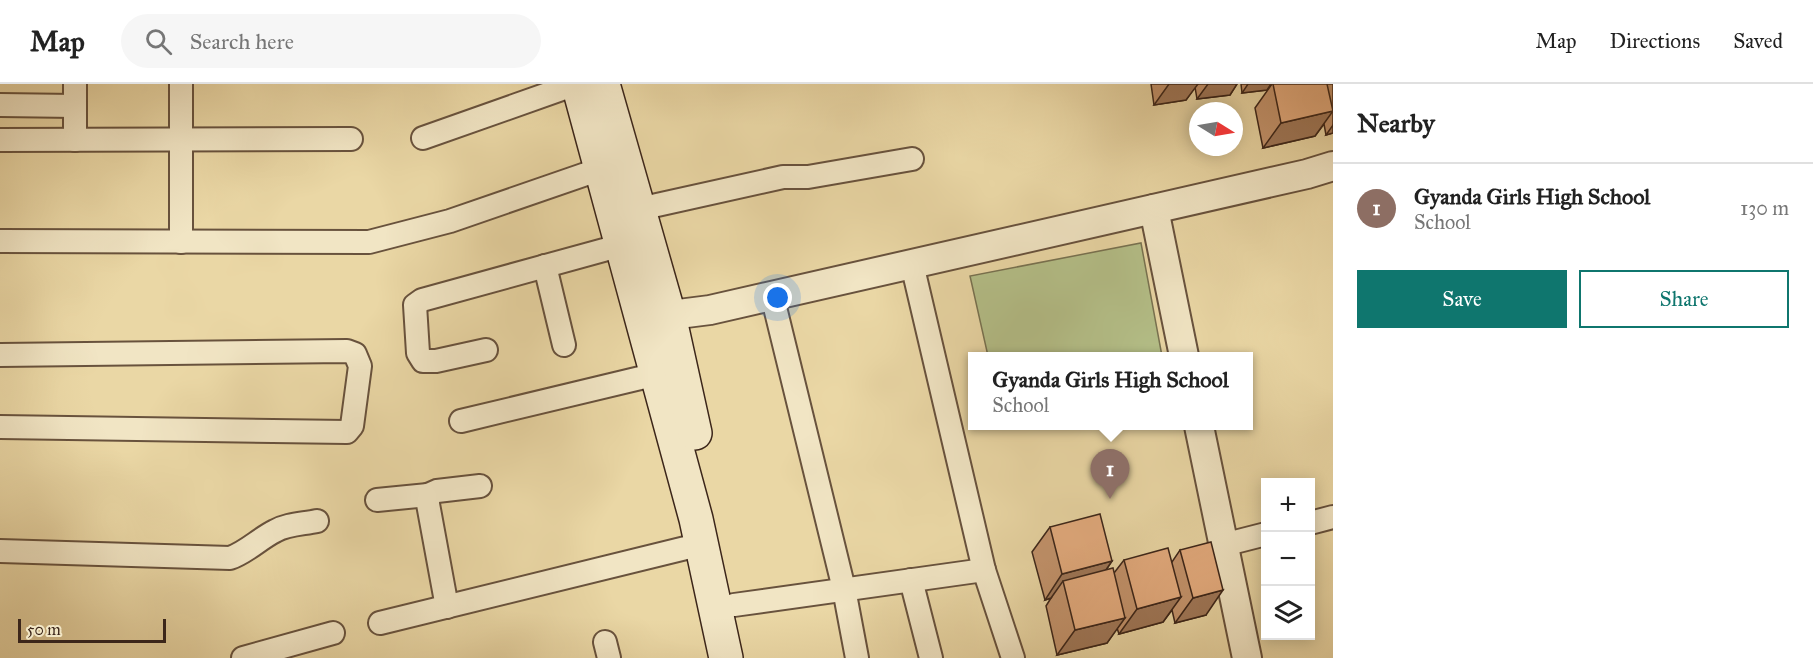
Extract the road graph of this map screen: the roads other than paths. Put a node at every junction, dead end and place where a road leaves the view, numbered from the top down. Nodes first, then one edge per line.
1 (181, 84) edge
2 (577, 84) edge
3 (603, 84) edge
4 (75, 95) edge
5 (0, 105) edge
6 (423, 138) dead end
7 (182, 139) junction
8 (351, 139) dead end
9 (0, 140) edge
10 (75, 140) junction
11 (912, 159) dead end
12 (612, 165) junction
13 (1333, 166) edge
14 (1154, 208) junction
15 (639, 209) junction
16 (0, 241) edge
17 (181, 242) junction
18 (622, 245) junction
19 (912, 264) junction
20 (545, 266) junction
21 (773, 295) junction
22 (655, 317) junction
23 (564, 345) dead end
24 (486, 350) dead end
25 (1183, 352) edge
26 (0, 355) edge
27 (657, 374) junction
28 (461, 421) dead end
29 (0, 428) edge
30 (1199, 430) edge
31 (480, 486) dead end
32 (428, 495) junction
33 (378, 500) dead end
34 (1333, 517) edge
35 (317, 521) dead end
36 (1315, 522) edge
37 (1261, 535) edge
38 (702, 544) junction
39 (1223, 545) junction
40 (0, 551) edge
41 (984, 570) junction
42 (911, 580) junction
43 (844, 589) junction
44 (734, 605) junction
45 (447, 607) junction
46 (380, 623) dead end
47 (333, 633) dead end
48 (243, 658) edge
49 (726, 658) edge
50 (746, 658) edge
51 (857, 658) edge
52 (932, 658) edge
53 (1012, 658) edge
54 (1247, 658) edge

1 - 7 street
2 - 6 street
2 - 12 main road
3 - 12 main road
4 - 5 street
4 - 10 street
7 - 8 street
7 - 10 street
7 - 17 street
9 - 10 street
11 - 15 street
12 - 15 main road
12 - 17 street
12 - 18 main road
13 - 14 street
14 - 19 street
14 - 25 street
15 - 22 main road
16 - 17 street
18 - 20 street
18 - 22 main road
19 - 21 street
19 - 41 street
20 - 23 street
20 - 24 street
21 - 22 street
21 - 43 street
22 - 27 main road
22 - 44 main road
26 - 29 street
27 - 28 street
27 - 38 main road
30 - 39 street
31 - 32 street
32 - 33 street
32 - 45 street
34 - 36 street
35 - 40 street
37 - 39 street
38 - 45 street
38 - 49 main road
39 - 54 street
41 - 42 street
41 - 53 street
42 - 43 street
42 - 52 street
43 - 44 street
43 - 51 street
44 - 50 main road
45 - 46 street
47 - 48 street

